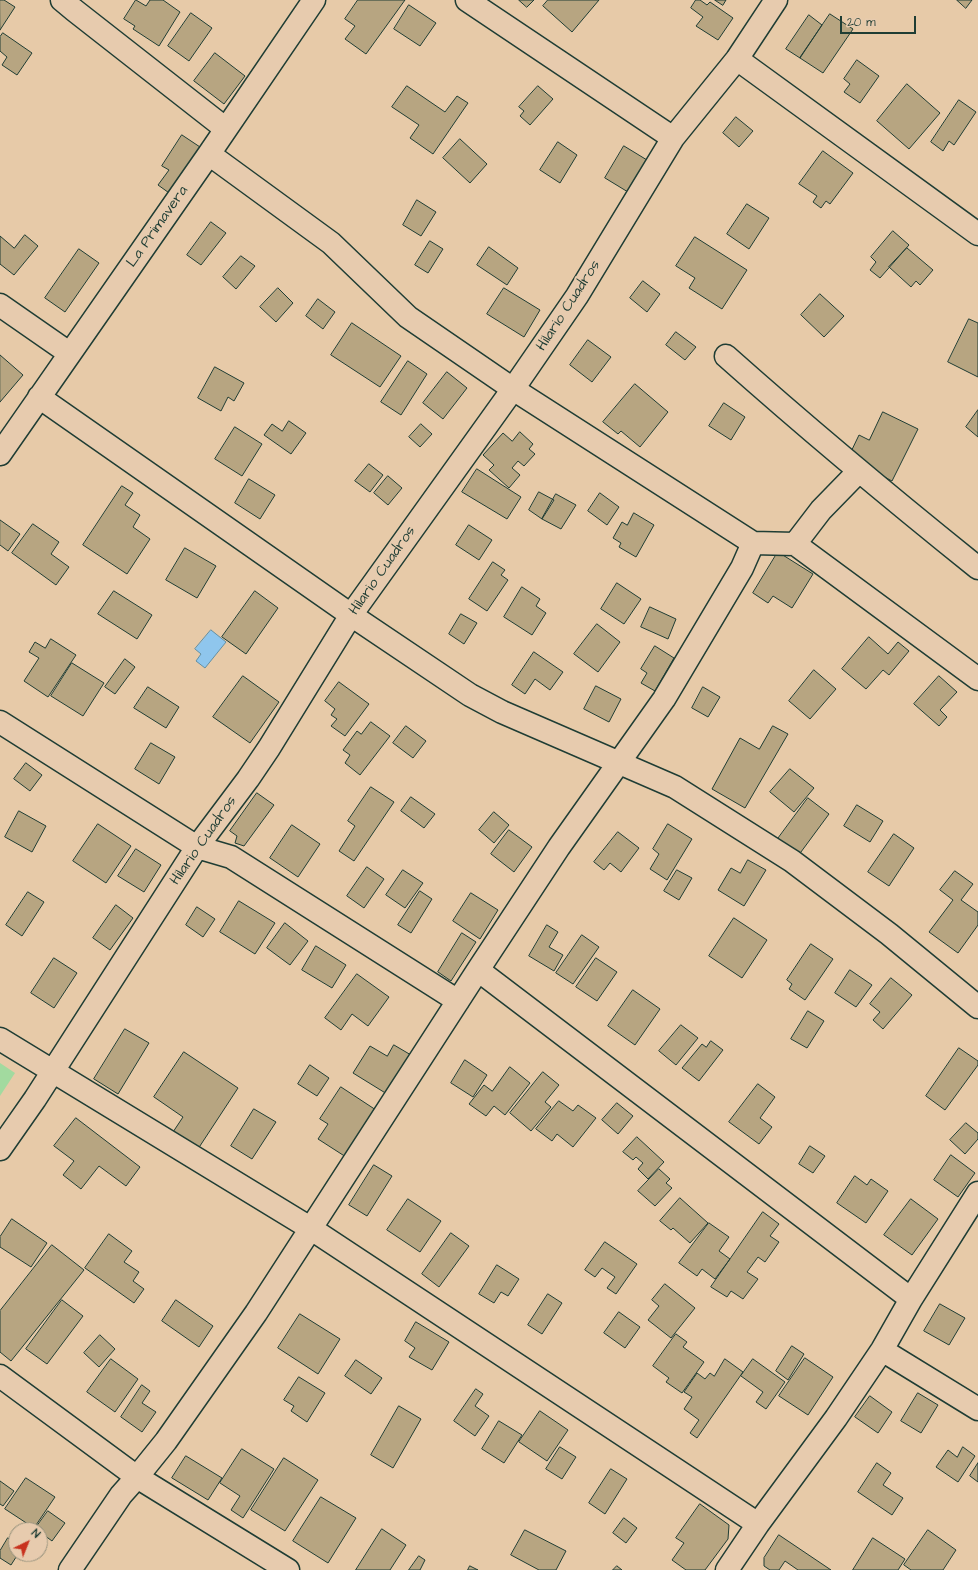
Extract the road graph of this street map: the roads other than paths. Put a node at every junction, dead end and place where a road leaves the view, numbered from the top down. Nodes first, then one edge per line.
1 (62, 0) edge
2 (314, 0) edge
3 (467, 0) edge
4 (776, 0) edge
5 (737, 59) junction
6 (226, 129) junction
7 (674, 138) junction
8 (209, 154) junction
9 (978, 234) edge
10 (0, 305) edge
11 (69, 353) junction
12 (726, 356) dead end
13 (513, 389) junction
14 (39, 396) junction
15 (0, 454) edge
16 (859, 471) junction
17 (752, 543) junction
18 (796, 544) junction
19 (978, 568) edge
20 (351, 615) junction
21 (978, 679) edge
22 (0, 722) edge
23 (619, 763) junction
24 (197, 847) junction
25 (478, 970) junction
26 (458, 1001) junction
27 (978, 1007) edge
28 (0, 1039) edge
29 (52, 1071) junction
30 (0, 1149) edge
31 (978, 1193) edge
32 (310, 1228) junction
33 (911, 1299) junction
34 (882, 1350) junction
35 (0, 1376) edge
36 (978, 1409) edge
37 (138, 1477) junction
38 (758, 1524) junction
39 (733, 1568) edge
40 (70, 1570) edge
41 (288, 1570) edge

1 - 6 street
2 - 6 street, La Primavera
3 - 7 street
4 - 5 street, Hilario Cuadros
5 - 7 street, Hilario Cuadros
5 - 9 street
6 - 8 street, La Primavera
7 - 13 street, Hilario Cuadros
8 - 11 street, La Primavera
8 - 13 street
10 - 11 street
11 - 14 street, La Primavera
12 - 16 street
13 - 17 street
13 - 20 street, Hilario Cuadros
14 - 15 street, La Primavera
14 - 20 street
16 - 18 street
16 - 19 street
17 - 18 street
17 - 23 street
18 - 21 street
20 - 23 street
20 - 24 street, Hilario Cuadros
22 - 24 street
23 - 25 street
23 - 27 street
24 - 26 street
24 - 29 street, Hilario Cuadros
25 - 26 street
25 - 33 street
26 - 32 street
28 - 29 street
29 - 30 street, Hilario Cuadros
29 - 32 street
31 - 33 street
32 - 37 street
32 - 38 street
33 - 34 street
34 - 36 street
34 - 38 street
35 - 37 street
37 - 40 street
37 - 41 street
38 - 39 street

